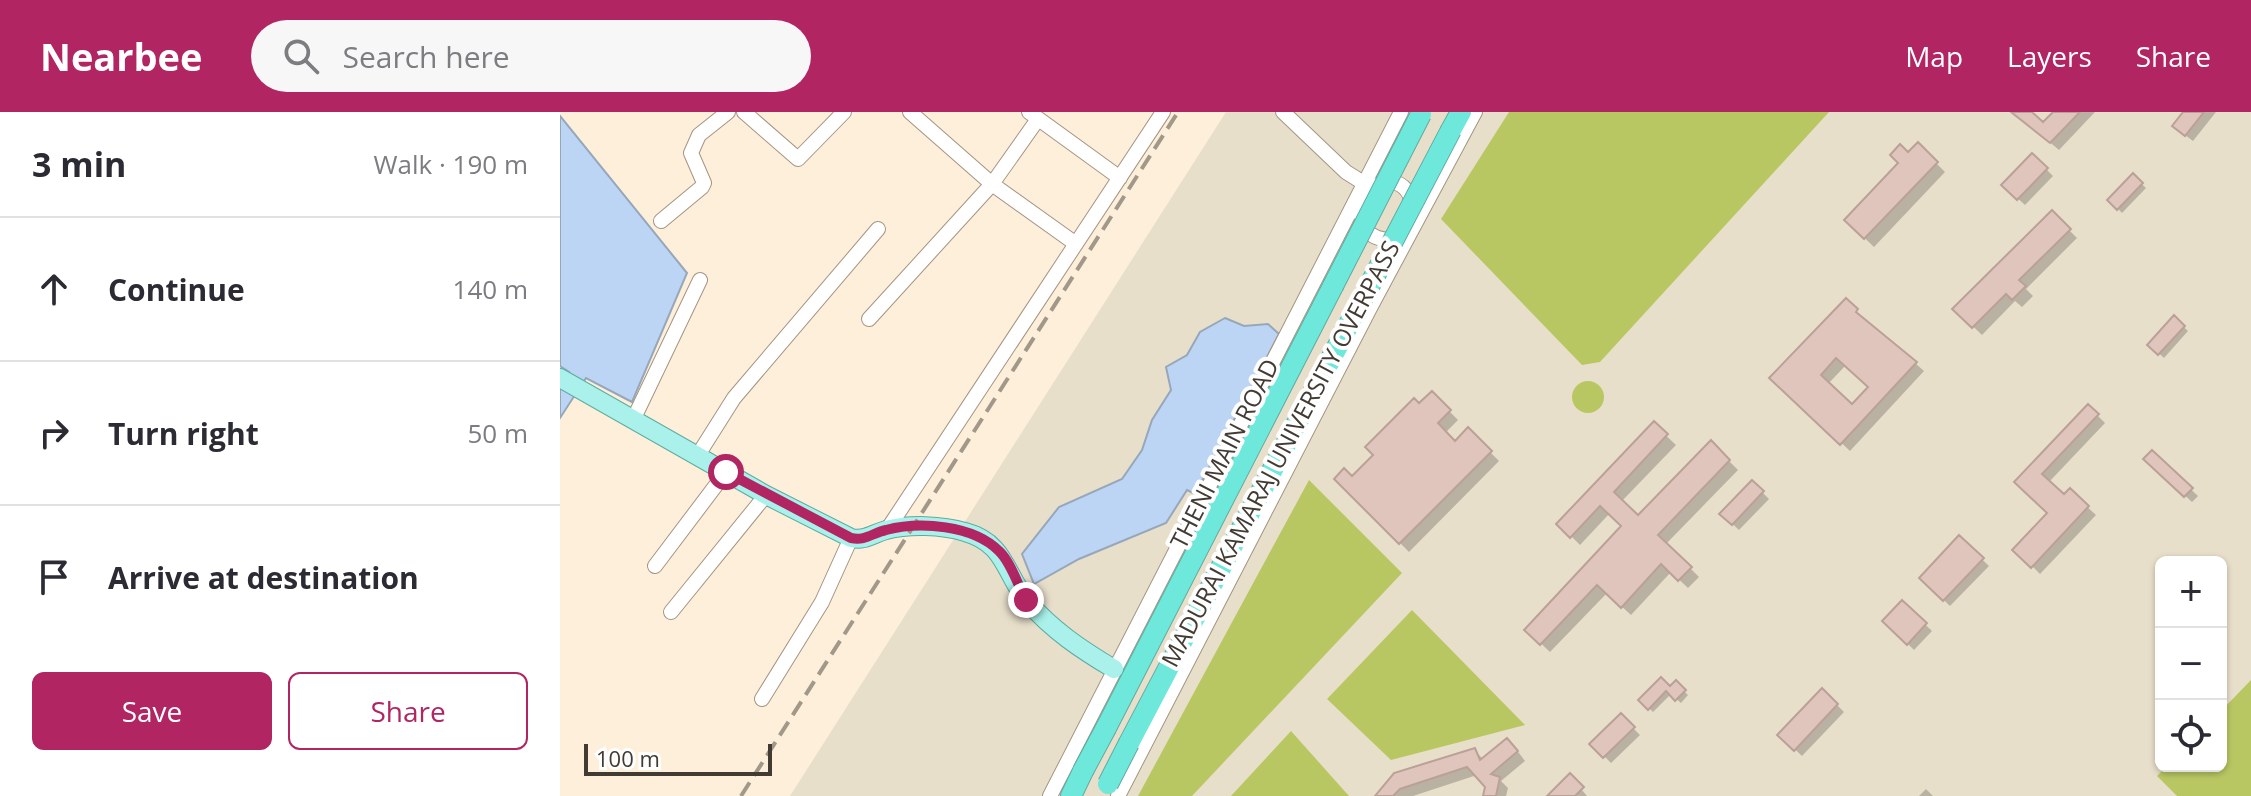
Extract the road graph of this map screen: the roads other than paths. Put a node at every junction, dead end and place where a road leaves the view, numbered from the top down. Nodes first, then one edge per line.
1 (728, 112) edge
2 (744, 112) edge
3 (844, 112) edge
4 (910, 112) edge
5 (1163, 112) edge
6 (1283, 112) edge
7 (1475, 112) edge
8 (1414, 113) edge
9 (1034, 116) edge
10 (1456, 121) edge
11 (1120, 178) junction
12 (992, 184) junction
13 (1371, 185) junction
14 (1433, 191) junction
15 (1412, 205) junction
16 (1360, 214) junction
17 (661, 221) dead end
18 (1341, 227) junction
19 (878, 229) dead end
20 (1398, 233) junction
21 (1076, 244) junction
22 (1399, 254) junction
23 (700, 280) dead end
24 (869, 319) dead end
25 (560, 378) edge
26 (634, 418) junction
27 (698, 455) junction
28 (726, 472) junction
29 (766, 495) junction
30 (887, 530) junction
31 (851, 538) junction
32 (655, 566) dead end
33 (671, 612) dead end
34 (1114, 669) junction
35 (762, 699) dead end
36 (1076, 742) junction
37 (1131, 771) junction
38 (1110, 792) edge
39 (1050, 796) edge
40 (1071, 796) edge

1 - 17 street
2 - 3 street
4 - 12 street
5 - 11 street
6 - 13 street
7 - 14 street
8 - 13 street, THENI MAIN ROAD
8 - 40 highway, MADURAI KAMARAJ UNIVERSITY OVERPASS, bridge
9 - 11 street
9 - 12 street
10 - 38 highway, MADURAI KAMARAJ UNIVERSITY OVERPASS, bridge
11 - 21 street
12 - 21 street
12 - 24 street
13 - 15 street
13 - 16 street
13 - 18 street, THENI MAIN ROAD
14 - 15 street
14 - 22 street
15 - 20 street
16 - 18 street
16 - 20 street
18 - 34 street, THENI MAIN ROAD
19 - 27 street
20 - 22 street
21 - 30 street
22 - 37 street
23 - 26 street
25 - 26 main road
26 - 27 main road
27 - 28 main road
28 - 29 main road
28 - 32 street
29 - 31 main road
29 - 33 street
30 - 31 main road
30 - 34 main road
31 - 35 street
34 - 36 street, THENI MAIN ROAD
36 - 37 street
36 - 39 street, THENI MAIN ROAD
37 - 38 street

